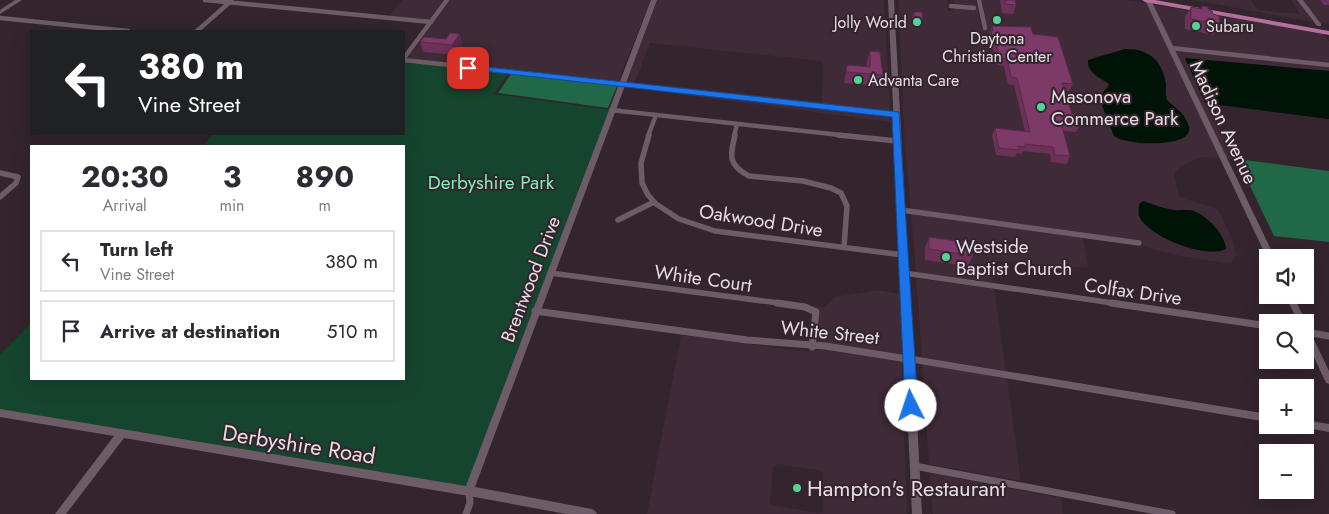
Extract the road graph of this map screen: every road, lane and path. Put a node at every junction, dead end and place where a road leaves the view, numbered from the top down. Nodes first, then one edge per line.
1 (19, 0) edge
2 (205, 0) edge
3 (447, 0) edge
4 (654, 0) edge
5 (890, 0) edge
6 (950, 0) edge
7 (979, 0) edge
8 (1147, 0) edge
9 (1176, 0) edge
10 (1300, 0) edge
11 (232, 1) edge
12 (974, 8) dead end
13 (0, 12) edge
14 (0, 18) edge
15 (431, 22) junction
16 (1319, 25) junction
17 (1295, 27) junction
18 (985, 28) dead end
19 (118, 30) edge
20 (198, 30) edge
21 (1328, 32) edge
22 (1171, 48) junction
23 (405, 58) edge
24 (405, 59) edge
25 (1329, 65) edge
26 (621, 84) junction
27 (611, 110) junction
28 (896, 114) junction
29 (656, 115) junction
30 (737, 124) junction
31 (898, 141) junction
32 (0, 173) edge
33 (0, 197) edge
34 (654, 202) junction
35 (901, 210) junction
36 (618, 220) dead end
37 (1139, 243) dead end
38 (844, 247) junction
39 (1267, 249) edge
40 (903, 255) junction
41 (550, 273) junction
42 (904, 273) junction
43 (535, 311) junction
44 (1259, 325) edge
45 (1314, 333) edge
46 (1329, 336) edge
47 (812, 347) junction
48 (1314, 349) edge
49 (908, 359) junction
50 (1329, 380) edge
51 (0, 413) edge
52 (1259, 417) edge
53 (1314, 426) edge
54 (1329, 428) edge
55 (122, 433) junction
56 (914, 466) junction
57 (469, 491) junction
58 (60, 514) edge
59 (466, 514) edge
60 (592, 514) edge
61 (917, 514) edge
62 (1172, 514) edge

1 - 13 street
2 - 11 street
3 - 15 street
4 - 26 street, Brentwood Drive
5 - 28 street
6 - 12 street
7 - 18 street
8 - 17 main road
8 - 22 street, Madison Avenue
9 - 16 main road
10 - 16 street
11 - 15 street
11 - 20 street
14 - 19 street
15 - 23 street
16 - 17 main road
16 - 21 main road
17 - 21 main road
22 - 25 street
22 - 39 street, Madison Avenue
24 - 26 street
26 - 27 street, Brentwood Drive
26 - 28 street
27 - 29 street
27 - 41 street, Brentwood Drive
28 - 31 street
29 - 30 street
29 - 34 street, Oakwood Drive
30 - 31 street
30 - 38 street
31 - 35 street
32 - 33 street
34 - 36 street
34 - 38 street, Oakwood Drive
35 - 37 street
35 - 40 street
38 - 40 street, Oakwood Drive
40 - 42 street
41 - 43 street, Brentwood Drive
41 - 47 street, White Court
42 - 44 street, Colfax Drive
42 - 49 street
43 - 47 street, White Street
43 - 57 street, Brentwood Drive
45 - 46 street
47 - 49 street, White Street
48 - 50 street
49 - 52 street, White Street
49 - 56 street
51 - 55 street, Derbyshire Road
53 - 54 street
55 - 57 street, Derbyshire Road
55 - 58 street
56 - 61 street
56 - 62 street
57 - 59 street, Brentwood Drive
57 - 60 street, Derbyshire Road

